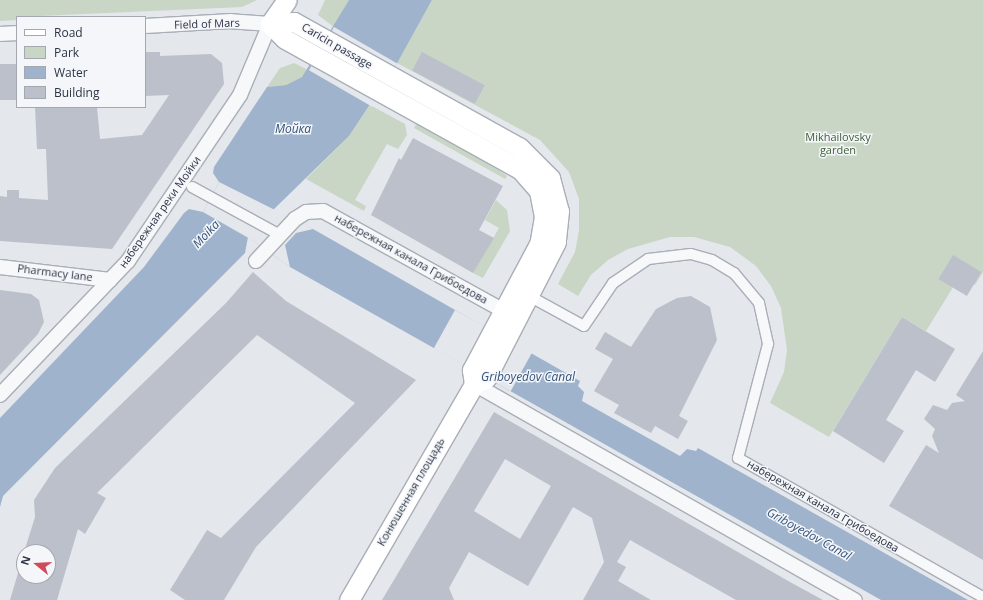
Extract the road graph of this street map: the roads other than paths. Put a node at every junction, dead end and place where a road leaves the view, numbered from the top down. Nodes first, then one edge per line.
1 (274, 0) edge
2 (287, 0) edge
3 (270, 24) junction
4 (146, 26) edge
5 (16, 33) edge
6 (0, 34) edge
7 (192, 187) dead end
8 (280, 235) junction
9 (256, 261) dead end
10 (0, 267) edge
11 (110, 280) junction
12 (531, 297) junction
13 (504, 311) junction
14 (500, 335) junction
15 (477, 377) junction
16 (0, 395) edge
17 (983, 597) edge
18 (349, 600) edge
19 (856, 600) edge

1 - 3 main road, набережная реки Мойки
2 - 3 main road, набережная реки Мойки
3 - 4 street, Field of Mars
3 - 11 street, набережная реки Мойки
3 - 12 main road, Caricin passage
3 - 13 main road, Caricin passage
5 - 6 street
7 - 8 street
8 - 9 street
8 - 13 street, набережная канала Грибоедова
10 - 11 street, Pharmacy lane
11 - 16 street, набережная реки Мойки
12 - 14 main road, Caricin passage
12 - 17 street, набережная канала Грибоедова
13 - 14 main road, Caricin passage
14 - 15 main road, Конюшенная площадь
15 - 18 main road, Конюшенная площадь
15 - 19 street

